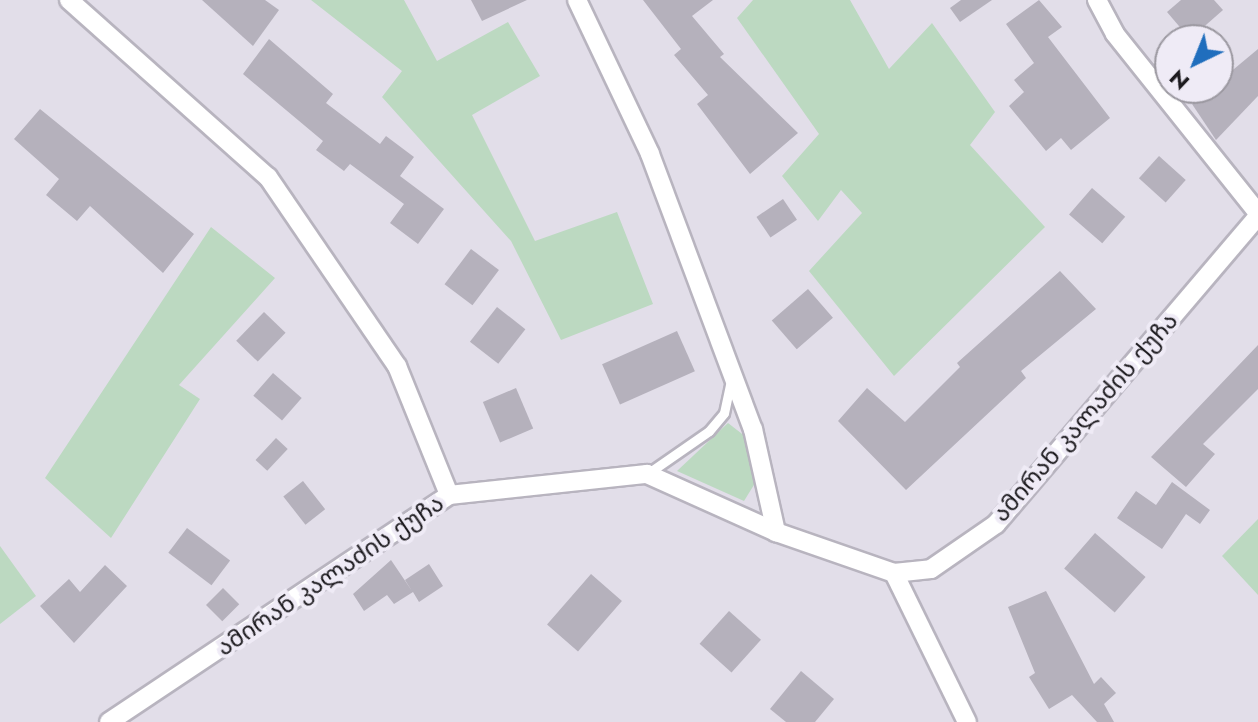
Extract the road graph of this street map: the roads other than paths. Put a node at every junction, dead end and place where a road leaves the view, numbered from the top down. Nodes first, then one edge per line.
1 (69, 0) edge
2 (577, 0) edge
3 (1097, 0) edge
4 (1258, 215) edge
5 (730, 369) junction
6 (647, 474) junction
7 (449, 495) junction
8 (776, 532) junction
9 (894, 573) junction
10 (109, 722) edge
11 (967, 722) edge

1 - 7 street
2 - 5 street
3 - 4 street
4 - 9 street, ამირან კალაძის ქუჩა
5 - 6 lane
5 - 8 street
6 - 7 street, ამირან კალაძის ქუჩა
6 - 8 street, ამირან კალაძის ქუჩა
7 - 10 street, ამირან კალაძის ქუჩა
8 - 9 street, ამირან კალაძის ქუჩა
9 - 11 street

